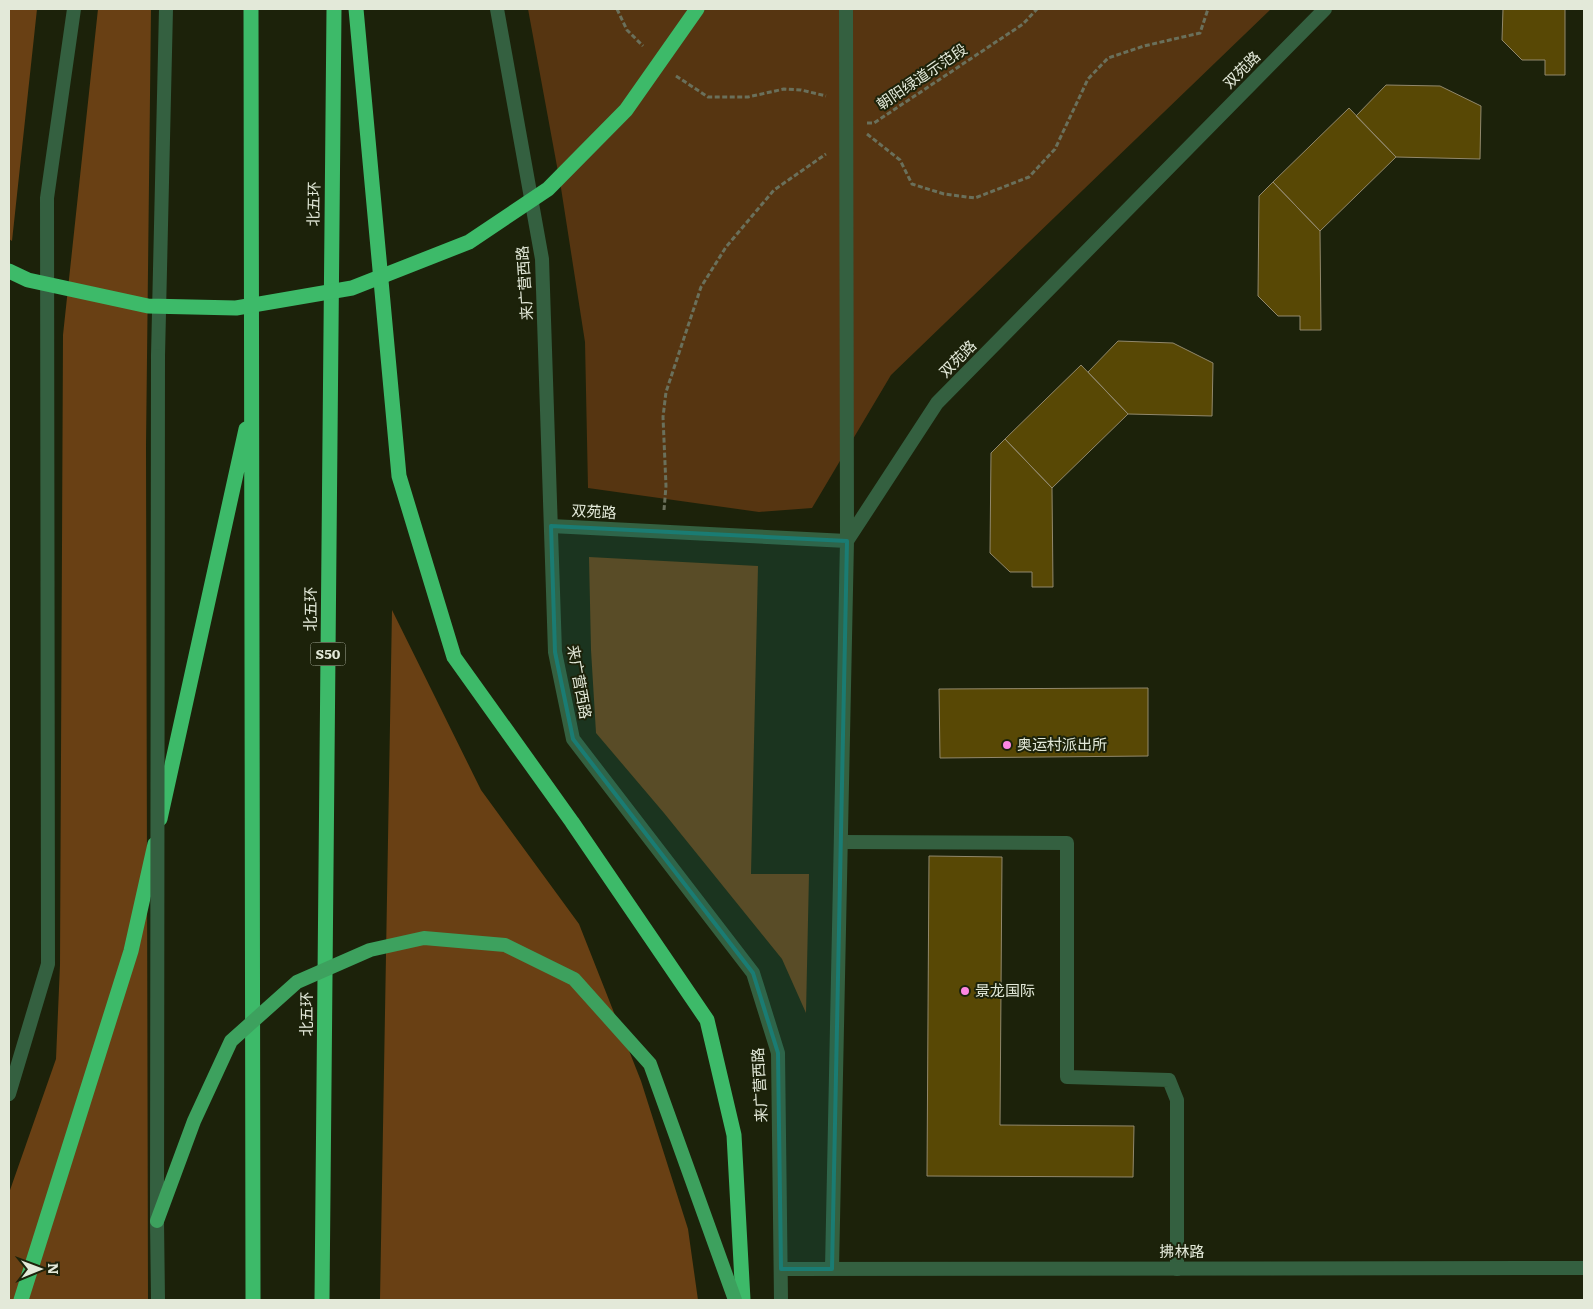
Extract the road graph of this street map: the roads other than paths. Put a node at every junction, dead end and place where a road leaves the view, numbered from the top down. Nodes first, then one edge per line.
1 (74, 9) edge
2 (166, 9) edge
3 (251, 9) edge
4 (334, 9) edge
5 (356, 9) edge
6 (497, 9) edge
7 (697, 9) edge
8 (846, 9) edge
9 (1325, 9) edge
10 (9, 271) edge
11 (252, 401) junction
12 (551, 526) junction
13 (847, 541) junction
14 (841, 842) junction
15 (9, 1094) edge
16 (157, 1221) junction
17 (1584, 1268) edge
18 (781, 1269) junction
19 (832, 1269) junction
20 (1176, 1269) junction
21 (21, 1300) edge
22 (158, 1300) edge
23 (253, 1300) edge
24 (322, 1300) edge
25 (735, 1300) edge
26 (743, 1300) edge
27 (781, 1300) edge

1 - 15 street
2 - 16 street, bridge
3 - 11 highway
4 - 24 highway, 北五环 / S50
5 - 26 highway
6 - 12 street, 来广营西路
7 - 10 highway, bridge
8 - 13 street
9 - 13 street, 双苑路
11 - 21 highway
11 - 23 highway
12 - 13 street, 双苑路
12 - 18 street, 来广营西路
13 - 14 street
14 - 19 street
14 - 20 street
16 - 22 street
16 - 25 main road, bridge
17 - 20 street, 拂林路
18 - 19 street, 拂林路
18 - 27 street, 来广营西路
19 - 20 street, 拂林路

